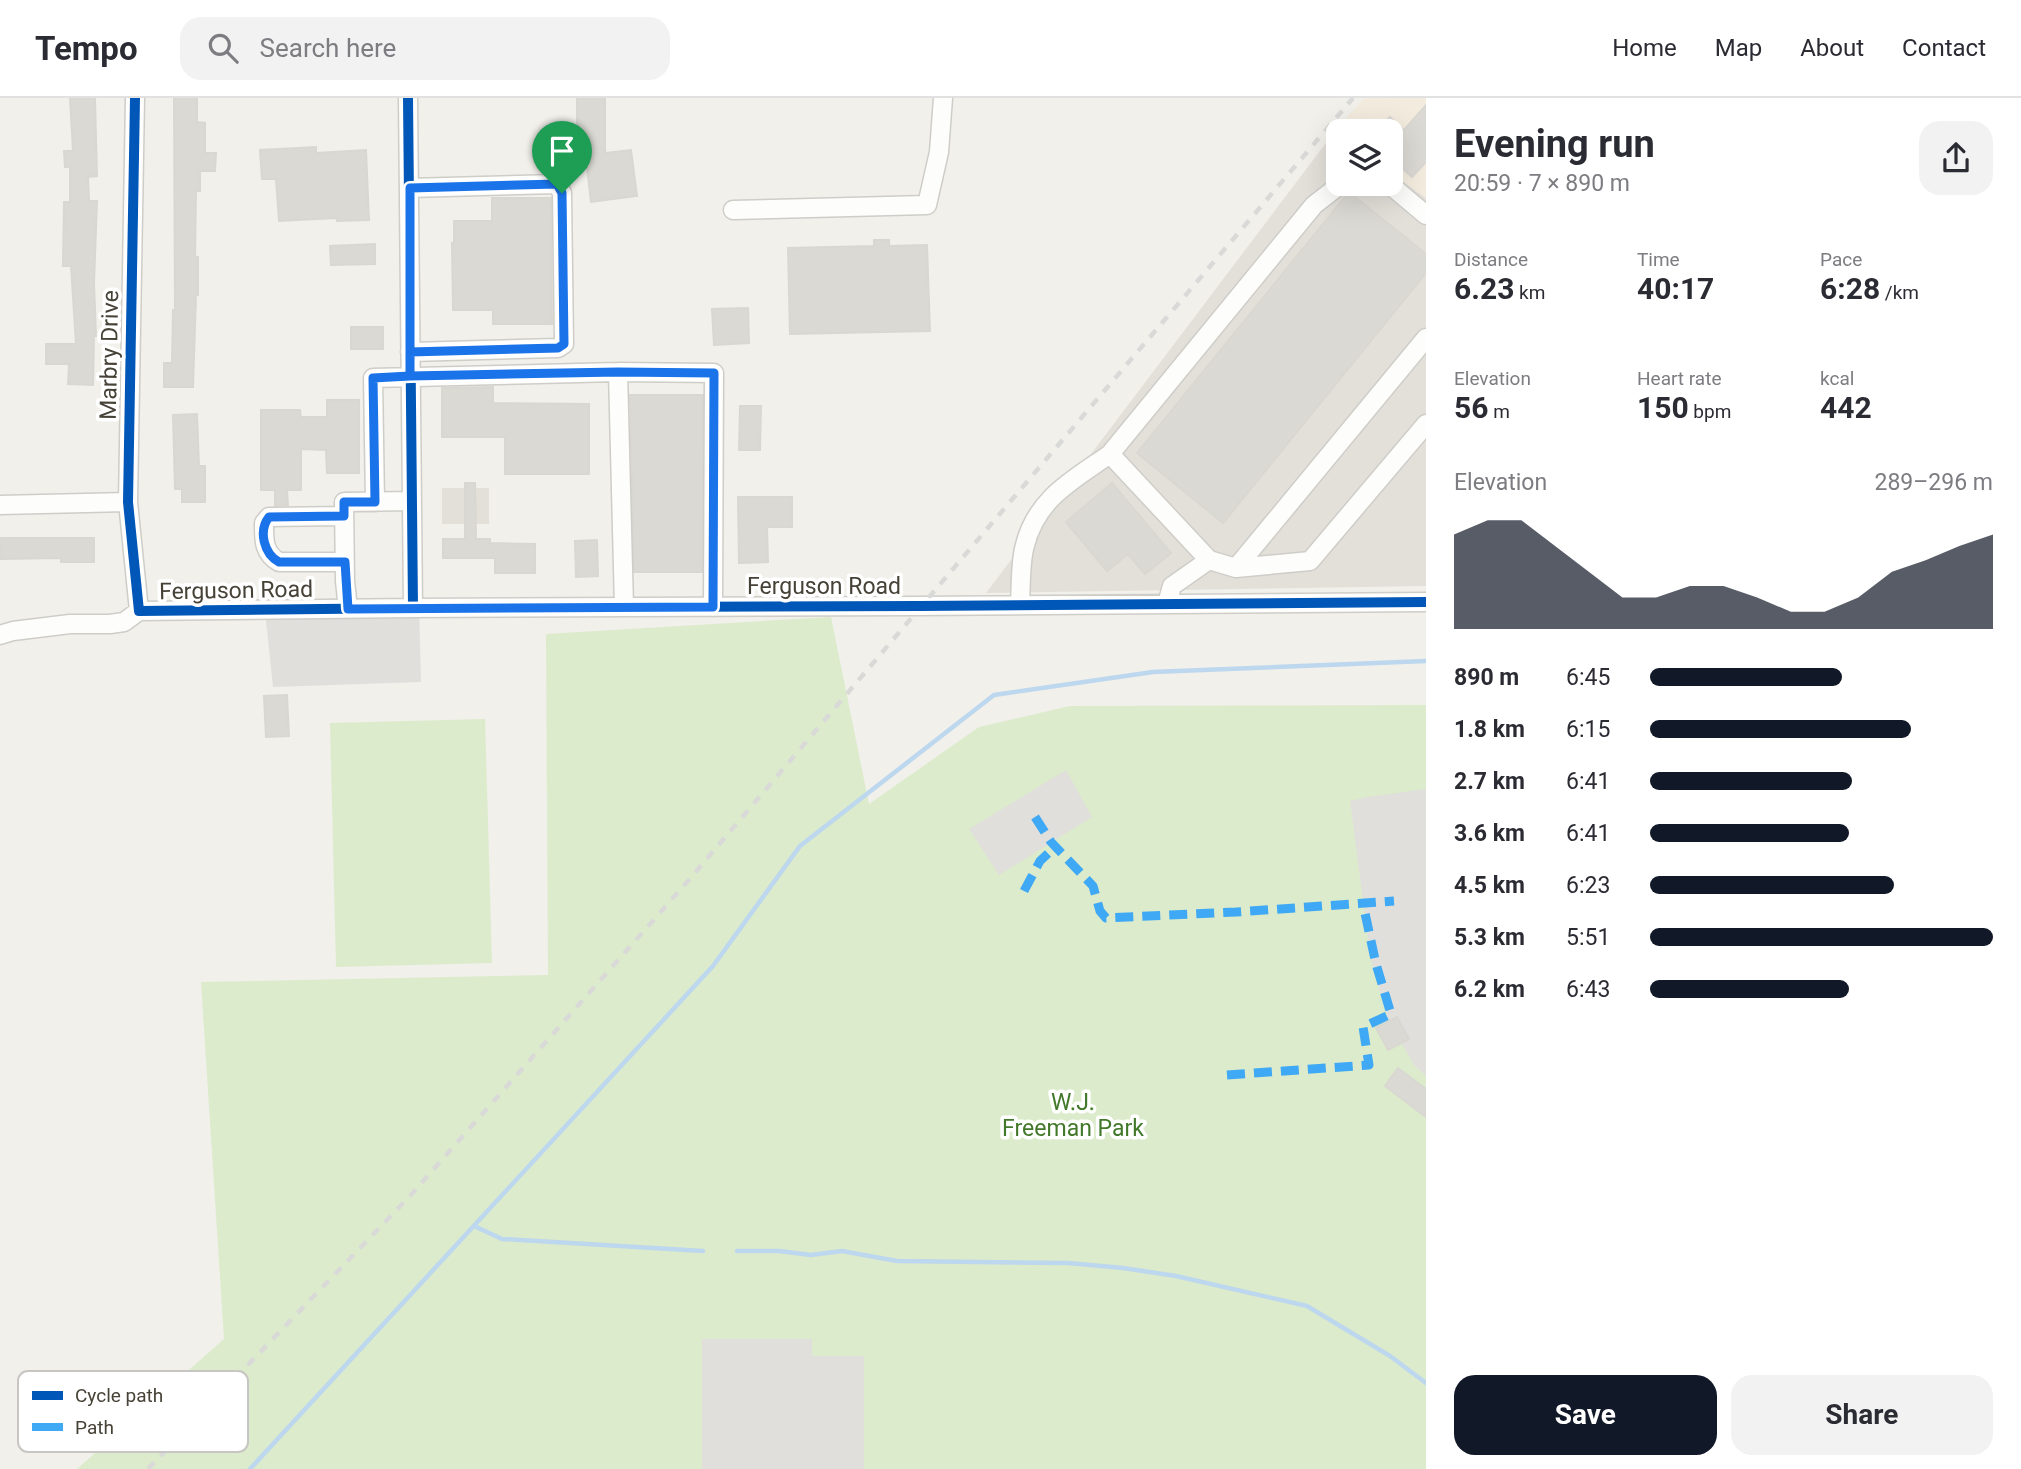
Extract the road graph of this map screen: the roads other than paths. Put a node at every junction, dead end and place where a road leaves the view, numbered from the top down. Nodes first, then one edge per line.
1 (135, 98) edge
2 (408, 98) edge
3 (943, 98) edge
4 (410, 188) junction
5 (1326, 196) edge
6 (1403, 196) edge
7 (733, 210) dead end
8 (1426, 215) edge
9 (1426, 338) edge
10 (410, 352) junction
11 (618, 372) junction
12 (410, 376) junction
13 (1426, 424) edge
14 (1110, 454) junction
15 (412, 501) junction
16 (128, 502) junction
17 (375, 502) junction
18 (0, 505) edge
19 (344, 516) junction
20 (1209, 560) junction
21 (345, 562) junction
22 (1236, 568) junction
23 (1426, 602) edge
24 (1167, 604) junction
25 (1020, 605) junction
26 (624, 607) junction
27 (713, 607) junction
28 (413, 608) junction
29 (348, 609) junction
30 (139, 611) junction
31 (0, 635) edge

1 - 16 street, Marbry Drive
2 - 4 street
3 - 7 street
4 - 10 street
4 - 10 street
5 - 14 street
6 - 8 street
9 - 22 street
10 - 12 street
11 - 12 street
11 - 26 street
11 - 27 street
12 - 15 street
12 - 17 street
13 - 22 street
14 - 20 street
14 - 25 street
15 - 17 street
15 - 28 street
16 - 18 street
16 - 30 street, Marbry Drive
17 - 19 street
19 - 21 street
19 - 21 street
20 - 22 street
20 - 24 street
21 - 29 street
23 - 24 street, Ferguson Road
24 - 25 street, Ferguson Road
25 - 27 street, Ferguson Road
26 - 27 street, Ferguson Road
26 - 28 street, Ferguson Road
28 - 29 street, Ferguson Road
29 - 30 street, Ferguson Road
30 - 31 street

